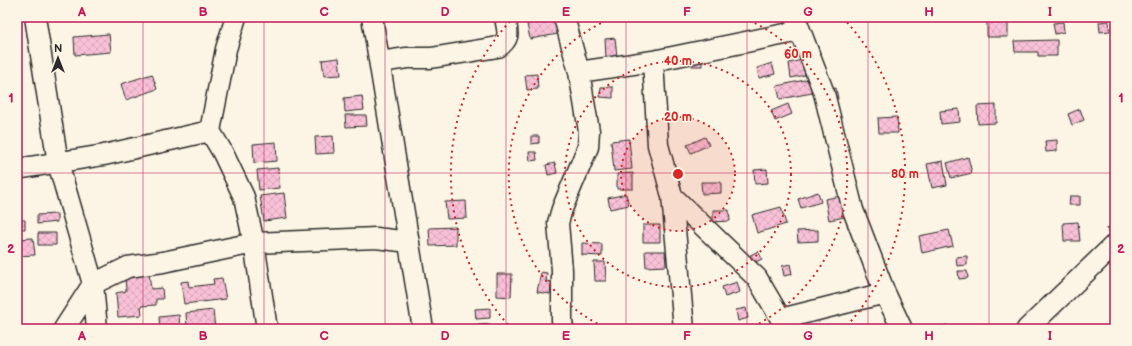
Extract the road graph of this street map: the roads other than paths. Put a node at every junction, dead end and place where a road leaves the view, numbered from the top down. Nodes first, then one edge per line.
1 (236, 17) edge
2 (372, 17) edge
3 (505, 17) edge
4 (564, 17) edge
5 (29, 20) edge
6 (798, 24) edge
7 (653, 61) junction
8 (380, 62) junction
9 (579, 72) junction
10 (210, 132) junction
11 (58, 163) junction
12 (17, 170) edge
13 (672, 196) junction
14 (409, 242) junction
15 (254, 243) junction
16 (1115, 244) edge
17 (93, 284) junction
18 (885, 292) junction
19 (784, 324) edge
20 (64, 329) edge
21 (97, 329) edge
22 (267, 329) edge
23 (423, 329) edge
24 (563, 329) edge
25 (684, 329) edge
26 (902, 329) edge
27 (1027, 329) edge

1 - 10 street
2 - 8 street
3 - 8 street
4 - 9 street
5 - 11 street
6 - 7 street
6 - 18 street
7 - 9 street
7 - 13 street
8 - 14 street
9 - 24 street
10 - 11 street
10 - 15 street
11 - 12 street
11 - 17 street
13 - 19 street
13 - 25 street
14 - 15 street
14 - 23 street
15 - 17 street
15 - 22 street
16 - 27 street
17 - 20 street
17 - 21 street
18 - 19 street
18 - 26 street

